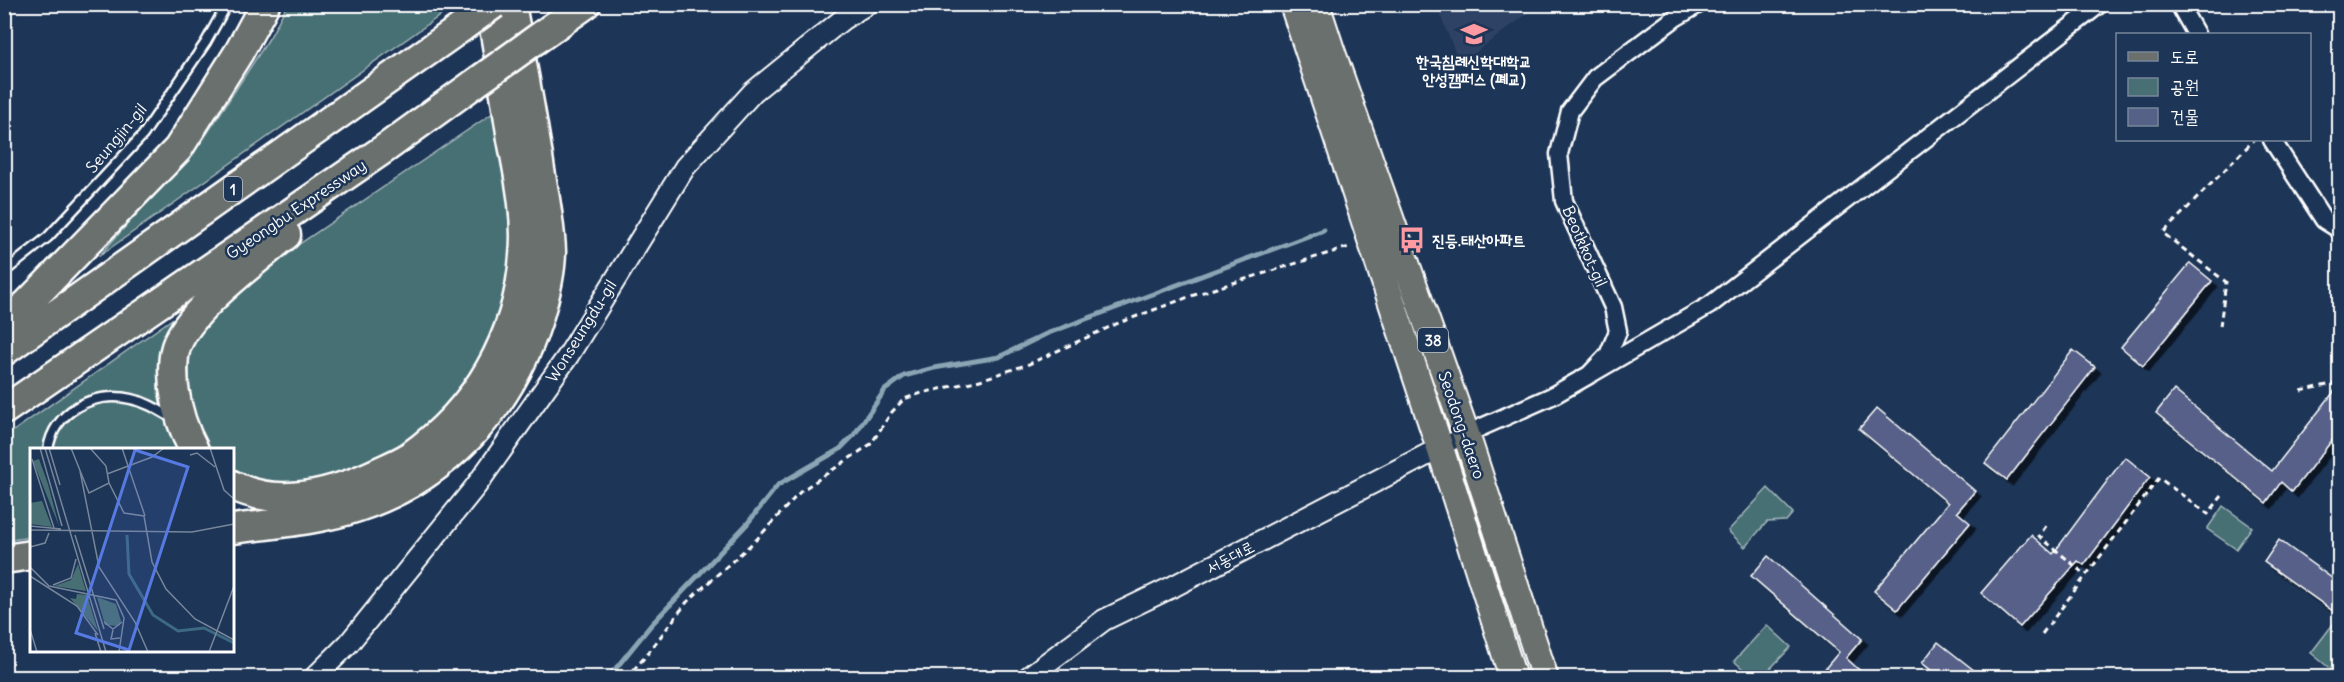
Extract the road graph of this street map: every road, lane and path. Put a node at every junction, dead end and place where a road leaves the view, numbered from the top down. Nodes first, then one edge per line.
1 (227, 4) edge
2 (265, 4) edge
3 (492, 4) edge
4 (511, 4) edge
5 (586, 4) edge
6 (867, 4) edge
7 (1293, 4) edge
8 (1316, 4) edge
9 (1699, 4) edge
10 (2100, 4) edge
11 (2179, 4) edge
12 (2195, 33) edge
13 (2253, 141) edge
14 (2273, 141) edge
15 (387, 147) junction
16 (2340, 230) edge
17 (1370, 240) junction
18 (4, 272) edge
19 (4, 322) edge
20 (2220, 326) dead end
21 (4, 351) edge
22 (1589, 375) junction
23 (2340, 382) edge
24 (2301, 392) dead end
25 (4, 410) edge
26 (182, 424) junction
27 (1466, 434) junction
28 (49, 448) edge
29 (193, 448) edge
30 (1440, 448) junction
31 (234, 486) edge
32 (2222, 496) dead end
33 (2046, 526) dead end
34 (234, 529) edge
35 (30, 555) edge
36 (4, 559) edge
37 (2086, 575) junction
38 (2042, 634) dead end
39 (314, 678) edge
40 (626, 678) edge
41 (1027, 678) edge
42 (1513, 678) edge
43 (1545, 678) edge

1 - 18 lane, Seungjin-gil
2 - 19 highway
3 - 21 highway, 1, bridge
3 - 31 highway
4 - 34 highway
5 - 15 highway, Gyeongbu Expressway, bridge
6 - 39 street, Wonseungdu-gil
7 - 17 main road, Seodong-daero / 38
8 - 27 main road, Seodong-daero / 38
9 - 22 street, Beotkkot-gil
10 - 22 street
11 - 12 street
13 - 20 path
14 - 16 street
15 - 25 highway, Gyeongbu Expressway
15 - 26 highway
17 - 30 main road, Seodong-daero / 38
17 - 40 path
22 - 27 street, Beotkkot-gil
23 - 24 path
26 - 28 lane
26 - 29 highway
27 - 30 street, Beotkkot-gil
27 - 43 main road, Seodong-daero / 38
30 - 41 street, 서동대로
30 - 42 main road, Seodong-daero / 38
32 - 37 path
33 - 37 path
35 - 36 highway
37 - 38 path

